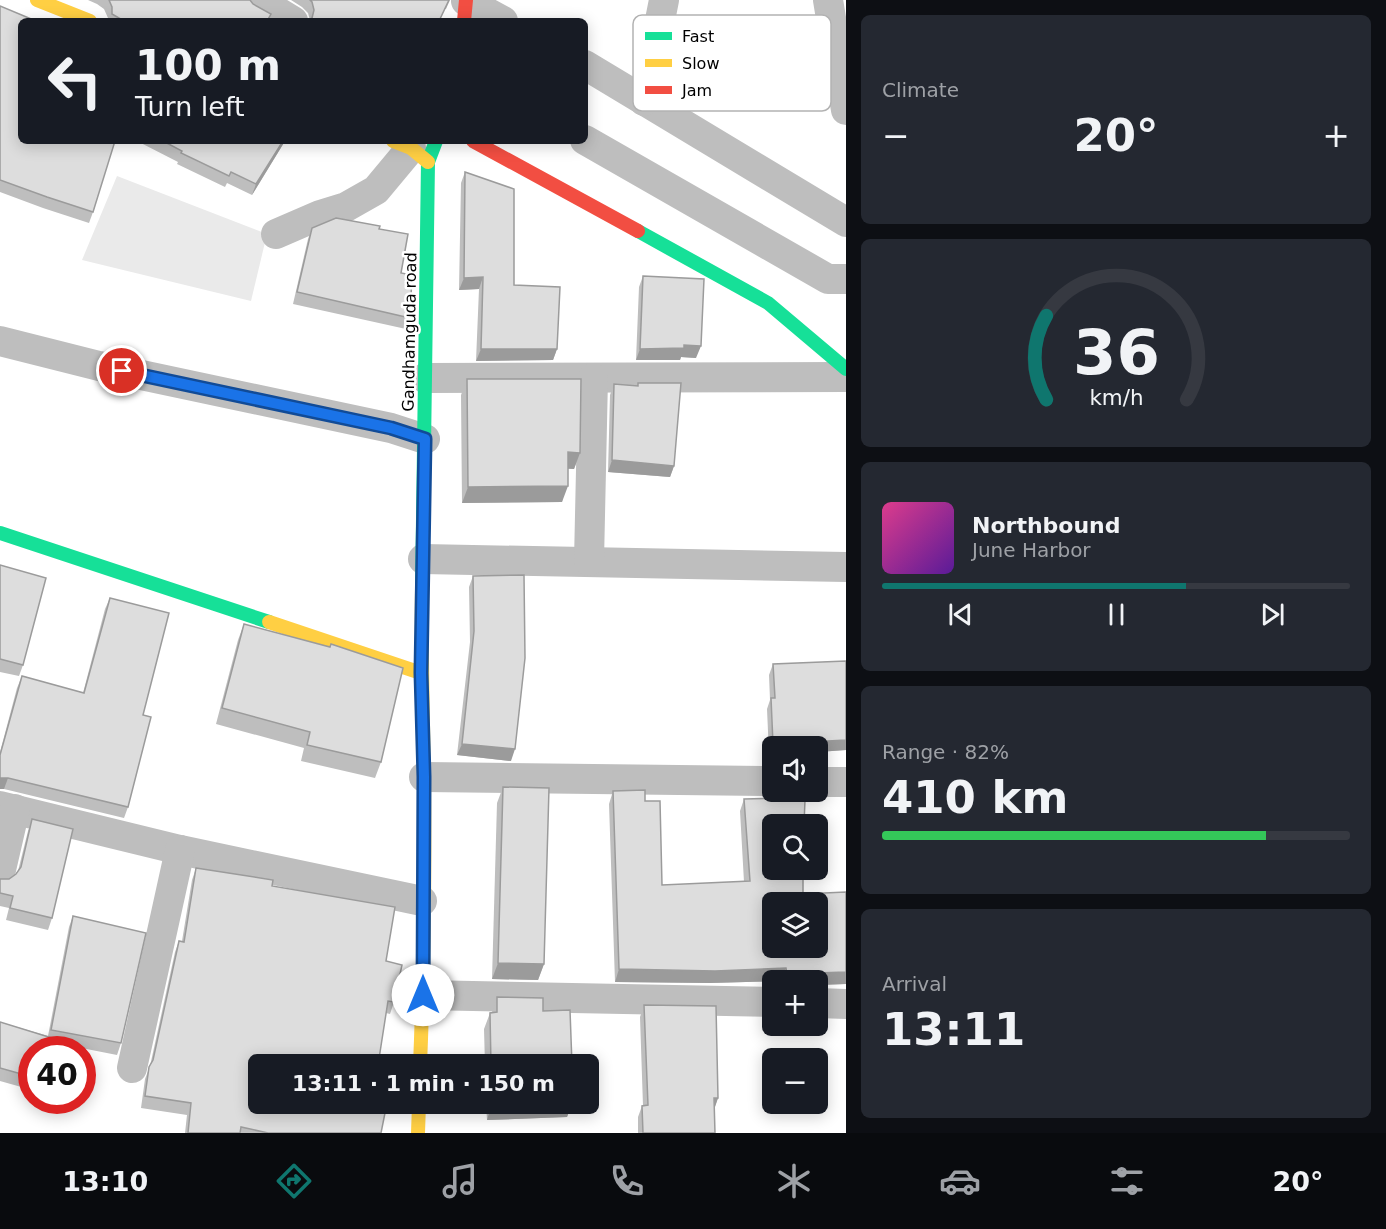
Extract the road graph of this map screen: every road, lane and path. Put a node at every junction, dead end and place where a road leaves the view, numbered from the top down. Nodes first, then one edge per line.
1 (37, 0) edge
2 (258, 0) edge
3 (664, 0) edge
4 (828, 0) edge
5 (466, 7) edge
6 (661, 15) edge
7 (830, 15) edge
8 (82, 18) edge
9 (288, 18) edge
10 (495, 18) edge
11 (831, 18) edge
12 (588, 67) edge
13 (633, 94) edge
14 (846, 110) edge
15 (661, 111) edge
16 (588, 142) edge
17 (478, 144) edge
18 (417, 148) edge
19 (846, 222) edge
20 (276, 234) dead end
21 (846, 279) edge
22 (0, 341) edge
23 (846, 369) edge
24 (846, 377) edge
25 (425, 378) junction
26 (593, 378) junction
27 (425, 439) junction
28 (0, 533) edge
29 (423, 559) junction
30 (589, 561) junction
31 (846, 567) edge
32 (421, 673) junction
33 (424, 777) junction
34 (762, 781) edge
35 (828, 782) edge
36 (846, 782) edge
37 (8, 807) edge
38 (180, 850) junction
39 (0, 874) edge
40 (422, 901) junction
41 (423, 995) junction
42 (762, 1002) edge
43 (828, 1003) edge
44 (846, 1004) edge
45 (420, 1054) edge
46 (132, 1068) dead end
47 (419, 1114) edge
48 (418, 1133) edge

1 - 8 street
2 - 9 street
3 - 6 street
4 - 7 street
5 - 10 street
11 - 14 street
12 - 13 street
15 - 19 street
16 - 21 street
17 - 23 street
18 - 20 street
18 - 25 street, Gandhamguda road
22 - 27 street
24 - 26 street
25 - 26 street
25 - 27 street, Gandhamguda road
26 - 30 street
27 - 29 street, Gandhamguda road
28 - 32 street
29 - 30 street
29 - 32 street, Gandhamguda road
30 - 31 street
32 - 33 street, Gandhamguda road
33 - 34 street
33 - 40 street, Gandhamguda road
35 - 36 street
37 - 38 street
37 - 39 street
38 - 40 street
38 - 46 street
40 - 41 street, Gandhamguda road
41 - 42 street
41 - 45 street, Gandhamguda road
43 - 44 street
47 - 48 street

